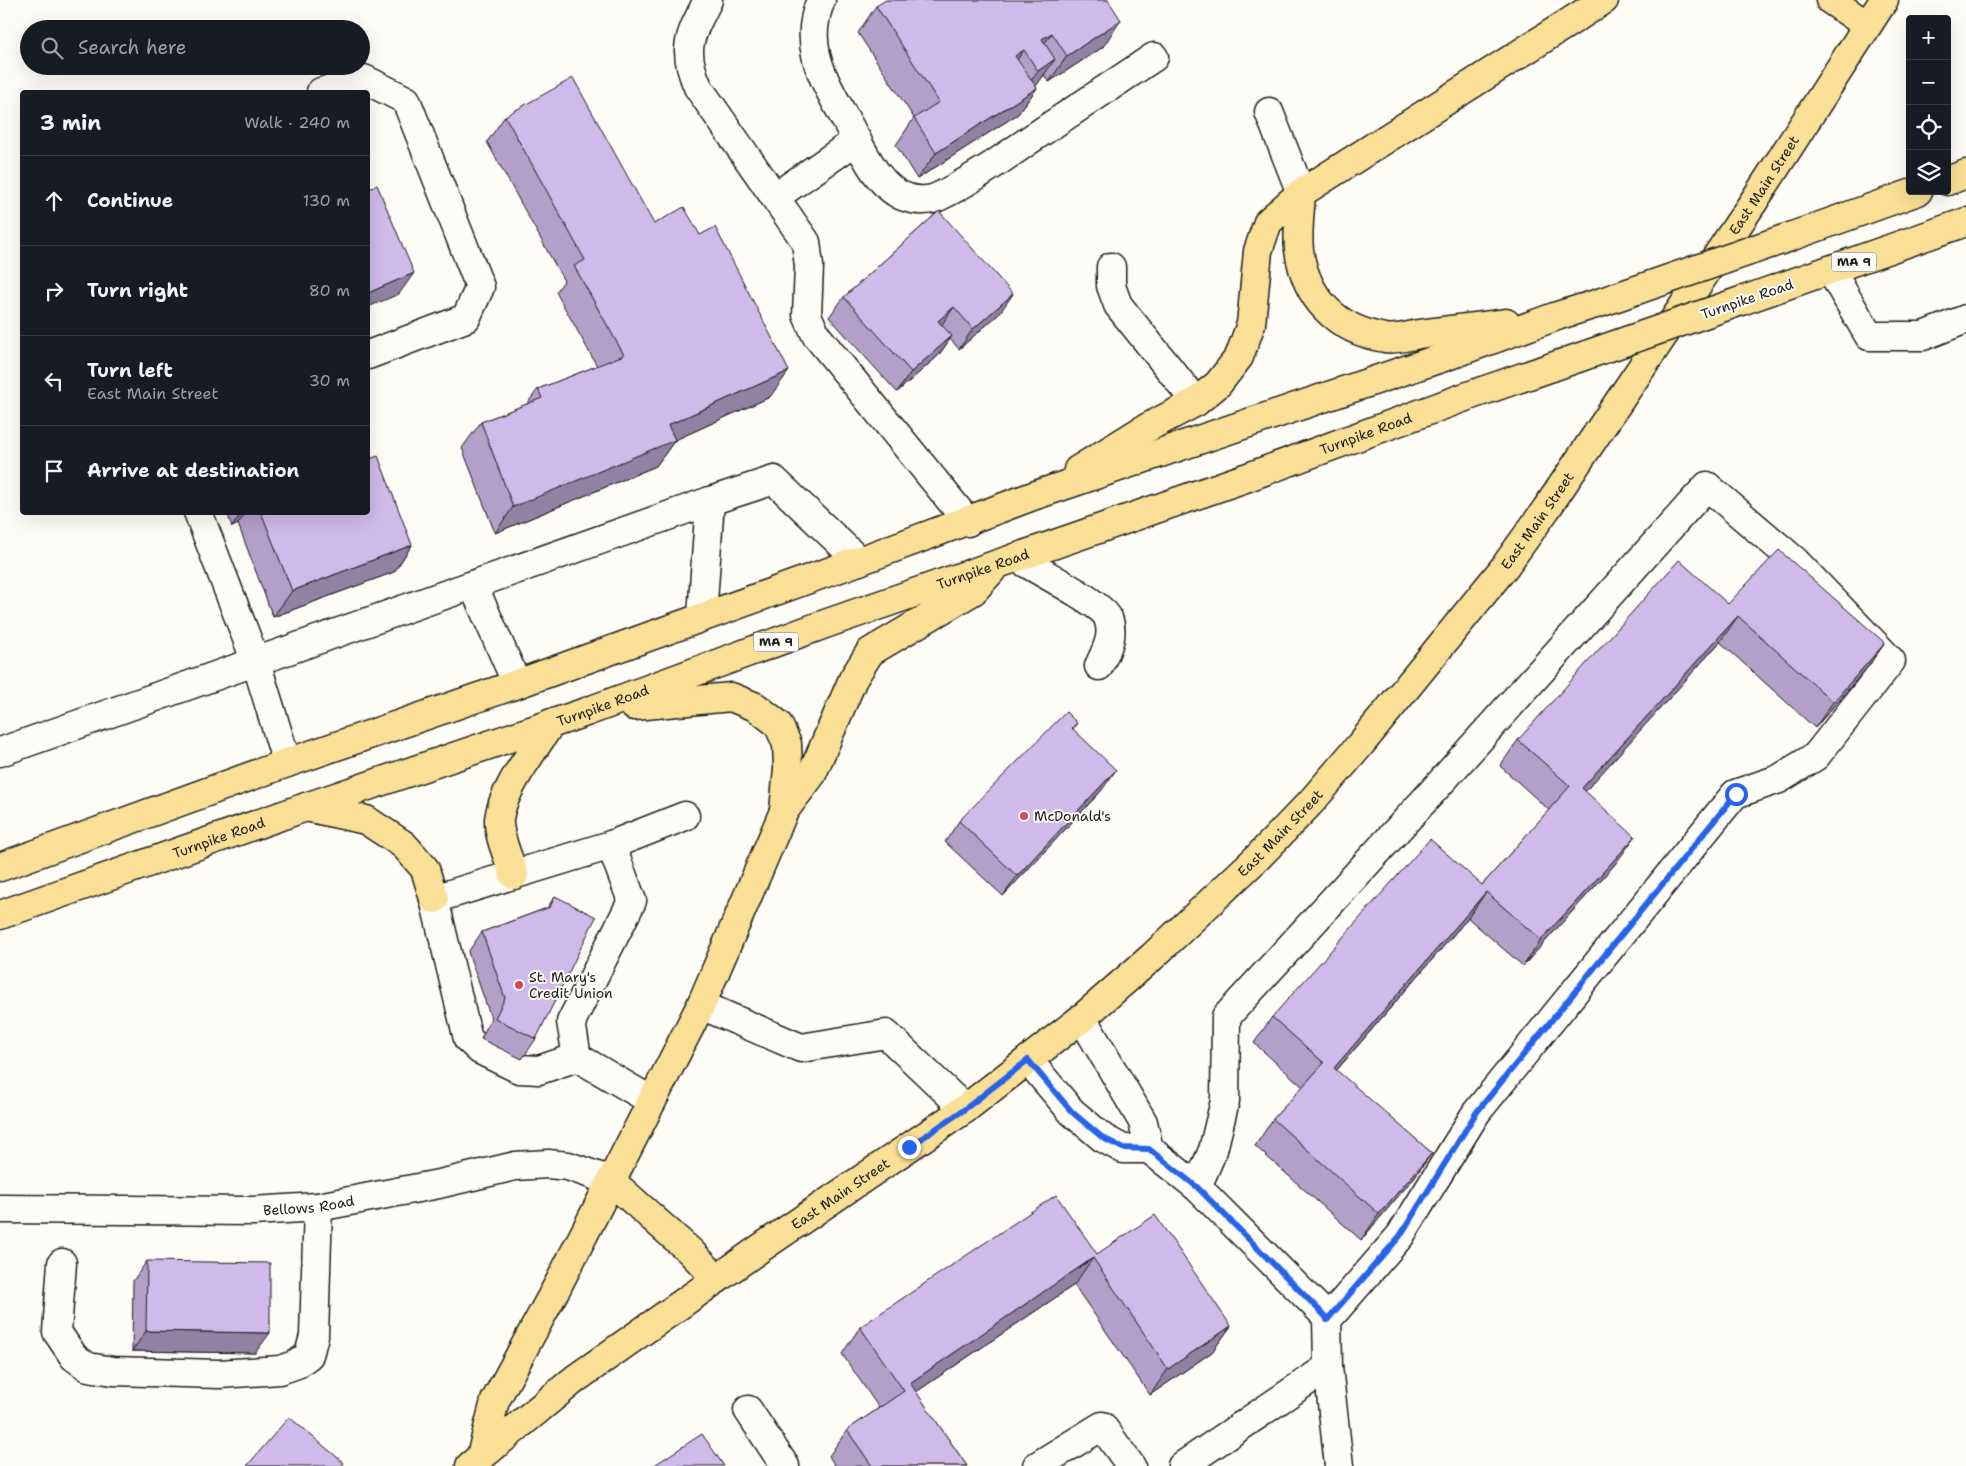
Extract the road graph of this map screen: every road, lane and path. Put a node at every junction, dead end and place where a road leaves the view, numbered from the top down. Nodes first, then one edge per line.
1 (708, 0) edge
2 (821, 0) edge
3 (1604, 0) edge
4 (1830, 0) edge
5 (1884, 0) edge
6 (1867, 25) junction
7 (1154, 57) dead end
8 (328, 90) edge
9 (1269, 112) dead end
10 (857, 140) junction
11 (1966, 174) edge
12 (1951, 180) edge
13 (1301, 193) junction
14 (1907, 195) edge
15 (775, 197) junction
16 (1966, 222) edge
17 (1111, 267) dead end
18 (1831, 271) junction
19 (1557, 316) junction
20 (1966, 319) edge
21 (370, 354) edge
22 (1196, 402) junction
23 (1033, 496) junction
24 (710, 501) junction
25 (199, 515) edge
26 (968, 522) junction
27 (859, 561) junction
28 (1007, 561) junction
29 (473, 585) junction
30 (702, 616) junction
31 (256, 662) junction
32 (1099, 666) dead end
33 (518, 684) junction
34 (586, 712) junction
35 (551, 723) junction
36 (0, 752) edge
37 (287, 763) junction
38 (306, 807) junction
39 (784, 811) junction
40 (685, 816) dead end
41 (612, 846) junction
42 (0, 867) edge
43 (514, 875) junction
44 (434, 899) junction
45 (0, 915) edge
46 (701, 1005) junction
47 (1082, 1018) junction
48 (577, 1057) junction
49 (1028, 1060) junction
50 (652, 1102) junction
51 (965, 1109) junction
52 (1149, 1149) junction
53 (612, 1181) junction
54 (1197, 1187) junction
55 (318, 1207) junction
56 (0, 1209) edge
57 (62, 1263) dead end
58 (717, 1279) junction
59 (1327, 1320) junction
60 (1328, 1367) junction
61 (748, 1410) dead end
62 (476, 1461) edge
63 (784, 1466) edge
64 (1036, 1466) edge
65 (1131, 1466) edge
66 (1182, 1466) edge
67 (1339, 1466) edge

1 - 15 lane
2 - 10 lane
3 - 13 main road
4 - 6 main road
5 - 6 main road, East Main Street
6 - 47 main road, East Main Street
7 - 10 lane
8 - 21 lane
9 - 13 lane
10 - 15 lane
11 - 12 main road
13 - 19 main road
13 - 22 main road
14 - 19 main road, bridge
15 - 26 lane
16 - 18 main road, Turnpike Road / MA 9
17 - 22 lane
18 - 20 lane
18 - 28 main road, Turnpike Road / MA 9, bridge
19 - 23 main road
22 - 23 main road
23 - 26 main road
24 - 27 lane
24 - 29 lane
24 - 30 lane
25 - 31 lane
26 - 27 main road
27 - 30 main road
28 - 32 lane
28 - 34 main road, Turnpike Road / MA 9
28 - 39 main road
29 - 31 lane
29 - 33 lane
30 - 33 main road
31 - 36 lane
31 - 37 lane
33 - 37 main road
34 - 35 main road, Turnpike Road / MA 9
34 - 39 main road
35 - 38 main road, Turnpike Road / MA 9
35 - 43 main road
37 - 42 main road
38 - 44 main road
38 - 45 main road, Turnpike Road / MA 9
39 - 46 main road
40 - 41 lane
41 - 43 lane
41 - 48 lane
43 - 44 lane
44 - 48 lane
46 - 50 main road
46 - 51 lane
47 - 49 main road, East Main Street
47 - 52 lane
48 - 50 lane
49 - 51 main road, East Main Street
49 - 52 lane
50 - 53 main road
51 - 58 main road, East Main Street
52 - 54 lane
53 - 55 lane, Bellows Road
53 - 58 main road
53 - 62 main road
54 - 59 lane
54 - 59 lane
55 - 56 lane, Bellows Road
55 - 57 lane
58 - 62 main road, East Main Street
59 - 60 lane
60 - 66 lane
60 - 67 lane
61 - 63 lane
64 - 65 lane

